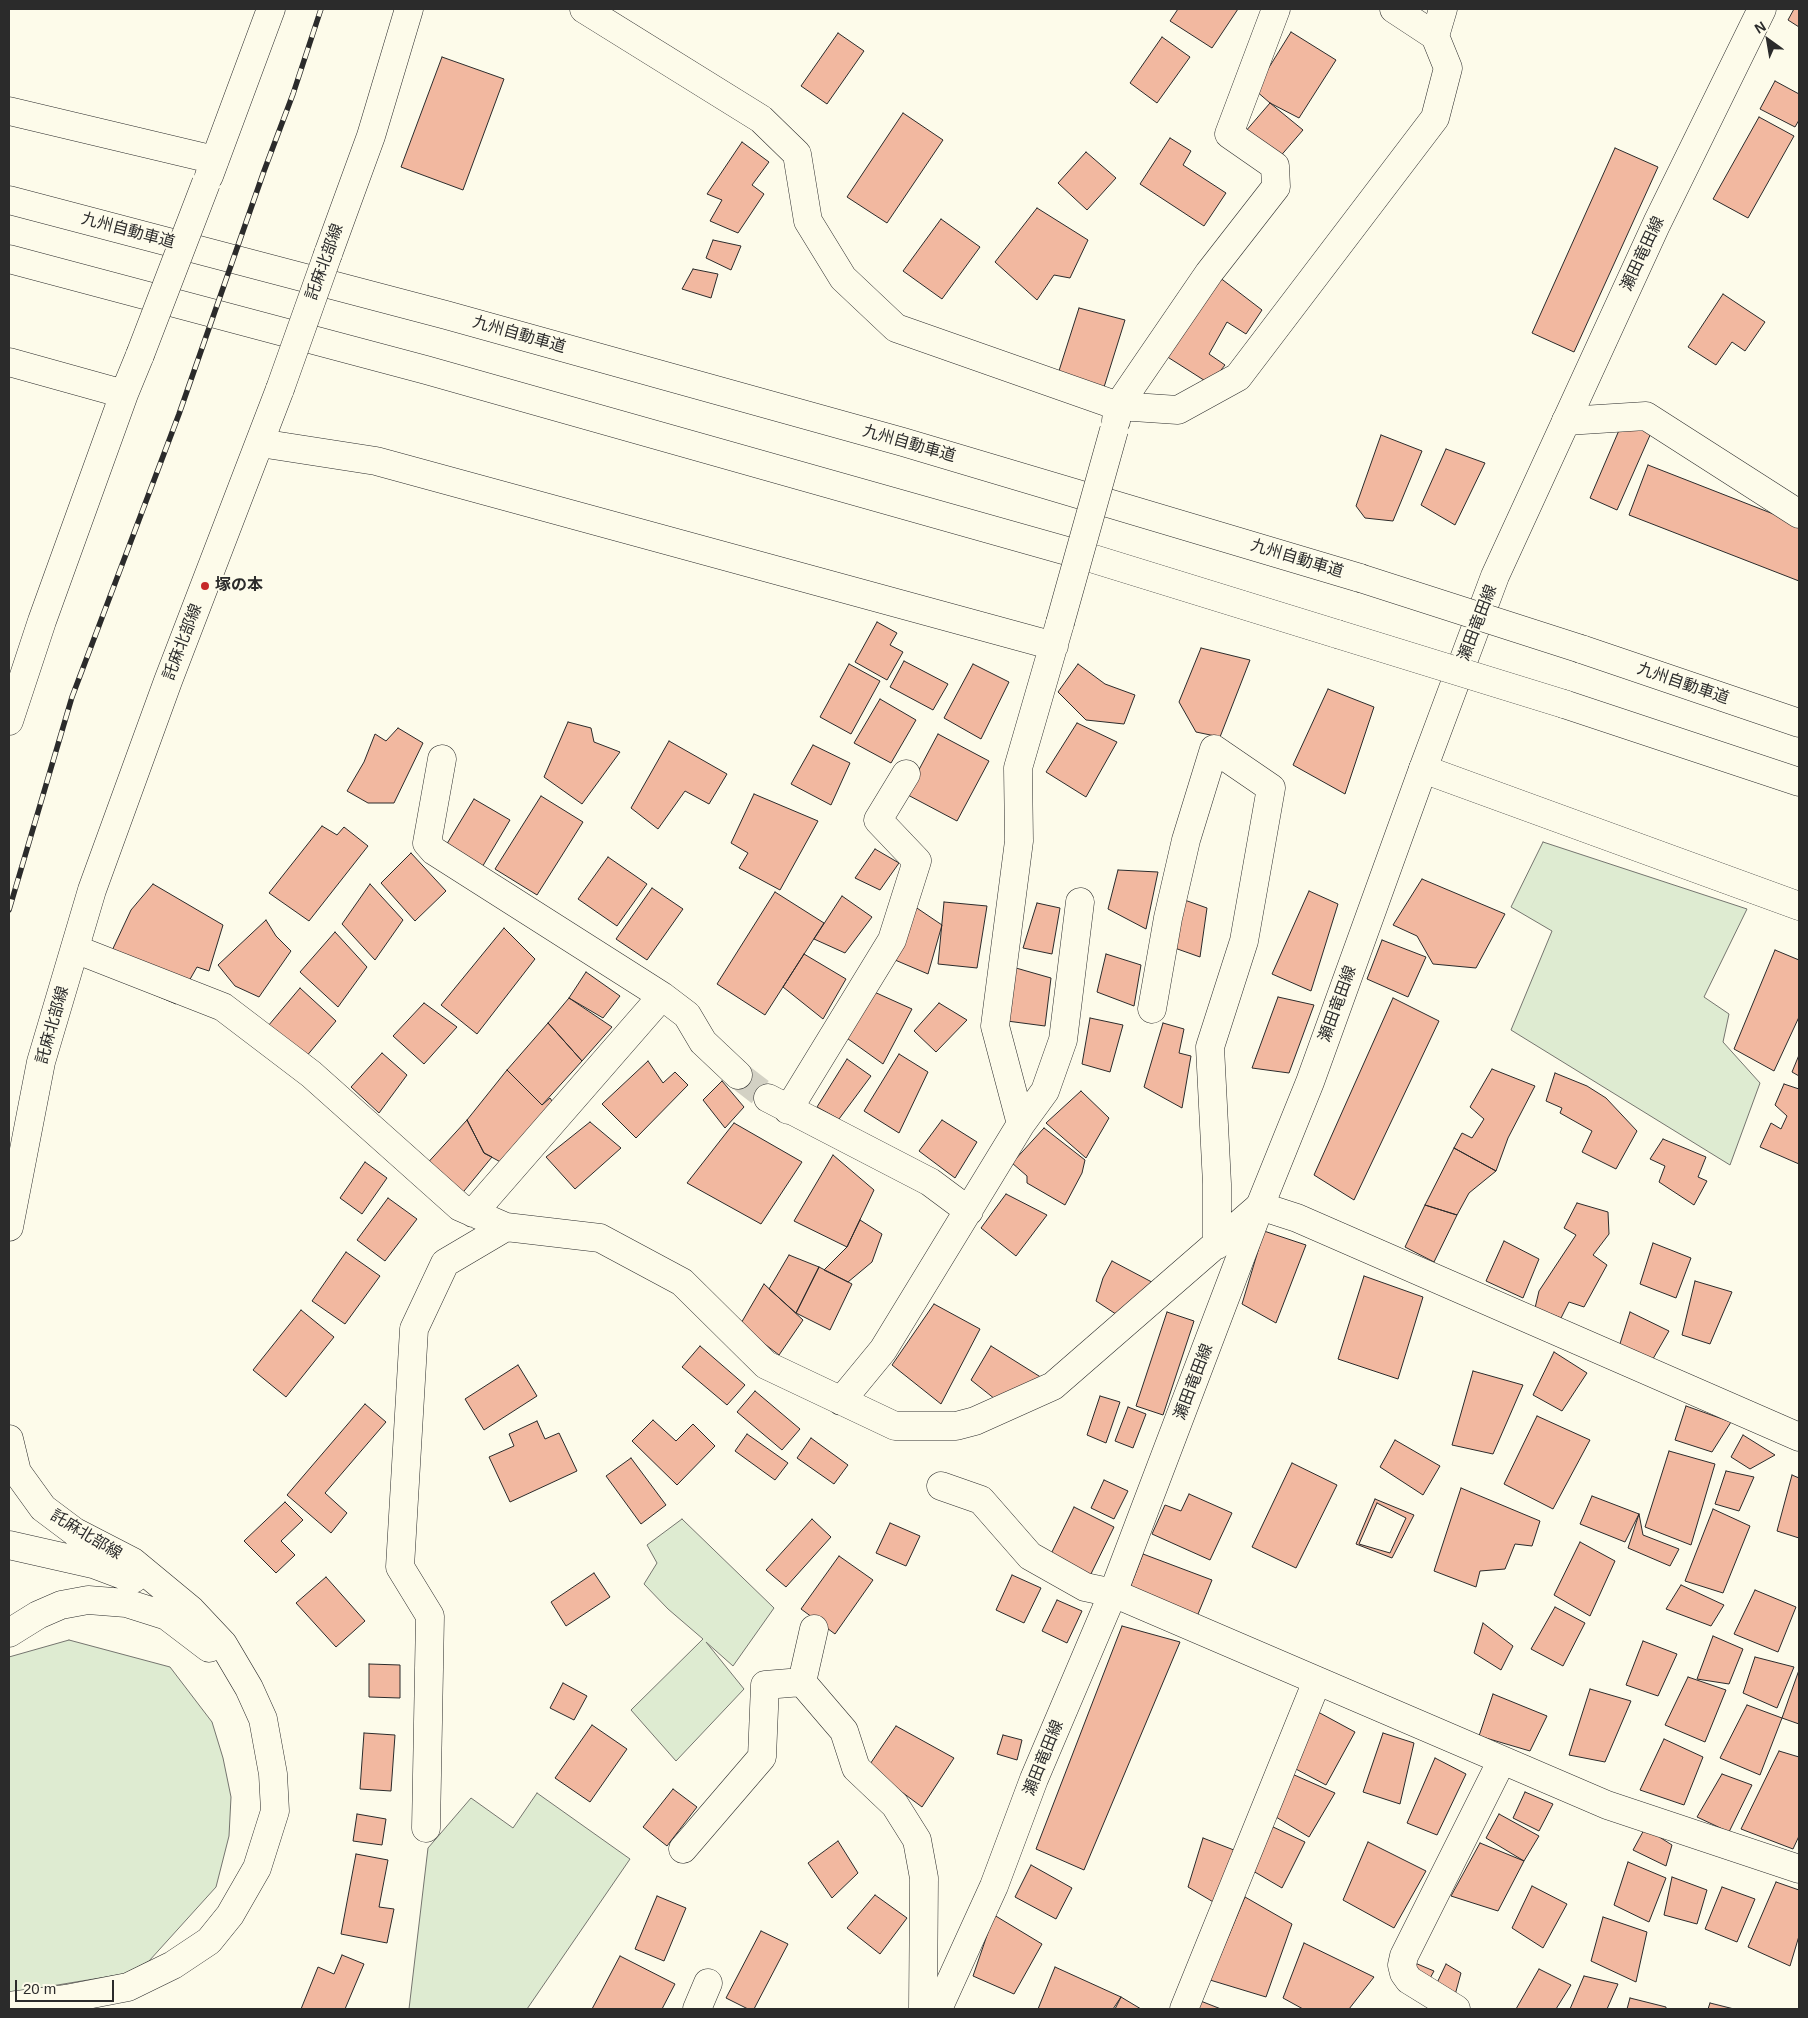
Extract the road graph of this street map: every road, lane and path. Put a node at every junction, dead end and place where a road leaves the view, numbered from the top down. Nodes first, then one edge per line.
1 (271, 9) edge
2 (409, 9) edge
3 (584, 9) edge
4 (1276, 9) edge
5 (1394, 9) edge
6 (1443, 9) edge
7 (1762, 9) edge
8 (1435, 36) junction
9 (9, 111) edge
10 (211, 172) junction
11 (9, 200) edge
12 (9, 260) edge
13 (9, 362) edge
14 (124, 394) junction
15 (1116, 418) junction
16 (1566, 421) junction
17 (260, 443) junction
18 (1799, 514) edge
19 (1057, 634) junction
20 (9, 721) edge
21 (1799, 723) edge
22 (442, 758) dead end
23 (1423, 769) junction
24 (906, 774) dead end
25 (1799, 782) edge
26 (1080, 902) dead end
27 (1799, 906) edge
28 (74, 949) junction
29 (662, 996) junction
30 (1152, 1009) dead end
31 (738, 1075) tunnel mouth
32 (1021, 1124) junction
33 (1260, 1206) junction
34 (969, 1212) junction
35 (473, 1213) junction
36 (9, 1227) edge
37 (506, 1227) junction
38 (1217, 1245) junction
39 (840, 1401) junction
40 (1799, 1437) edge
41 (9, 1439) edge
42 (941, 1486) dead end
43 (9, 1545) edge
44 (1113, 1593) junction
45 (191, 1610) junction
46 (814, 1629) dead end
47 (9, 1633) edge
48 (1318, 1681) junction
49 (802, 1682) junction
50 (249, 1688) junction
51 (1502, 1760) junction
52 (426, 1828) dead end
53 (683, 1849) dead end
54 (1799, 1869) edge
55 (708, 1983) dead end
56 (9, 2006) edge
57 (697, 2009) edge
58 (923, 2009) edge
59 (938, 2009) edge
60 (1184, 2009) edge
61 (1456, 2009) edge

1 - 10 main road
2 - 17 main road, 託麻北部線, bridge
3 - 15 main road
4 - 15 main road
5 - 8 main road
6 - 8 main road
7 - 16 main road, 瀬田竜田線
8 - 15 main road
9 - 10 main road
10 - 14 main road, bridge
11 - 21 main road, 九州自動車道, bridge
12 - 25 main road, bridge
13 - 14 main road
14 - 20 main road
15 - 19 main road, bridge
16 - 18 main road
16 - 23 main road, 瀬田竜田線
17 - 19 main road
17 - 28 main road, 託麻北部線
19 - 32 main road
22 - 29 main road
23 - 27 main road
23 - 33 main road, 瀬田竜田線
24 - 34 main road
26 - 32 main road
28 - 35 main road
28 - 36 main road, 託麻北部線
29 - 31 main road
29 - 35 main road
30 - 38 main road
32 - 34 main road
33 - 38 main road
33 - 40 main road
33 - 44 main road, 瀬田竜田線
34 - 39 main road
35 - 37 main road
37 - 39 main road
37 - 52 main road
38 - 39 main road
41 - 45 main road, 託麻北部線
42 - 44 main road
43 - 45 main road, 託麻北部線
44 - 48 main road
44 - 59 main road, 瀬田竜田線
45 - 50 main road, 託麻北部線
46 - 49 main road
47 - 50 main road, 託麻北部線
48 - 51 main road
48 - 60 main road
49 - 53 main road
49 - 58 main road
50 - 56 main road, 託麻北部線
51 - 54 main road
51 - 61 main road
55 - 57 main road

